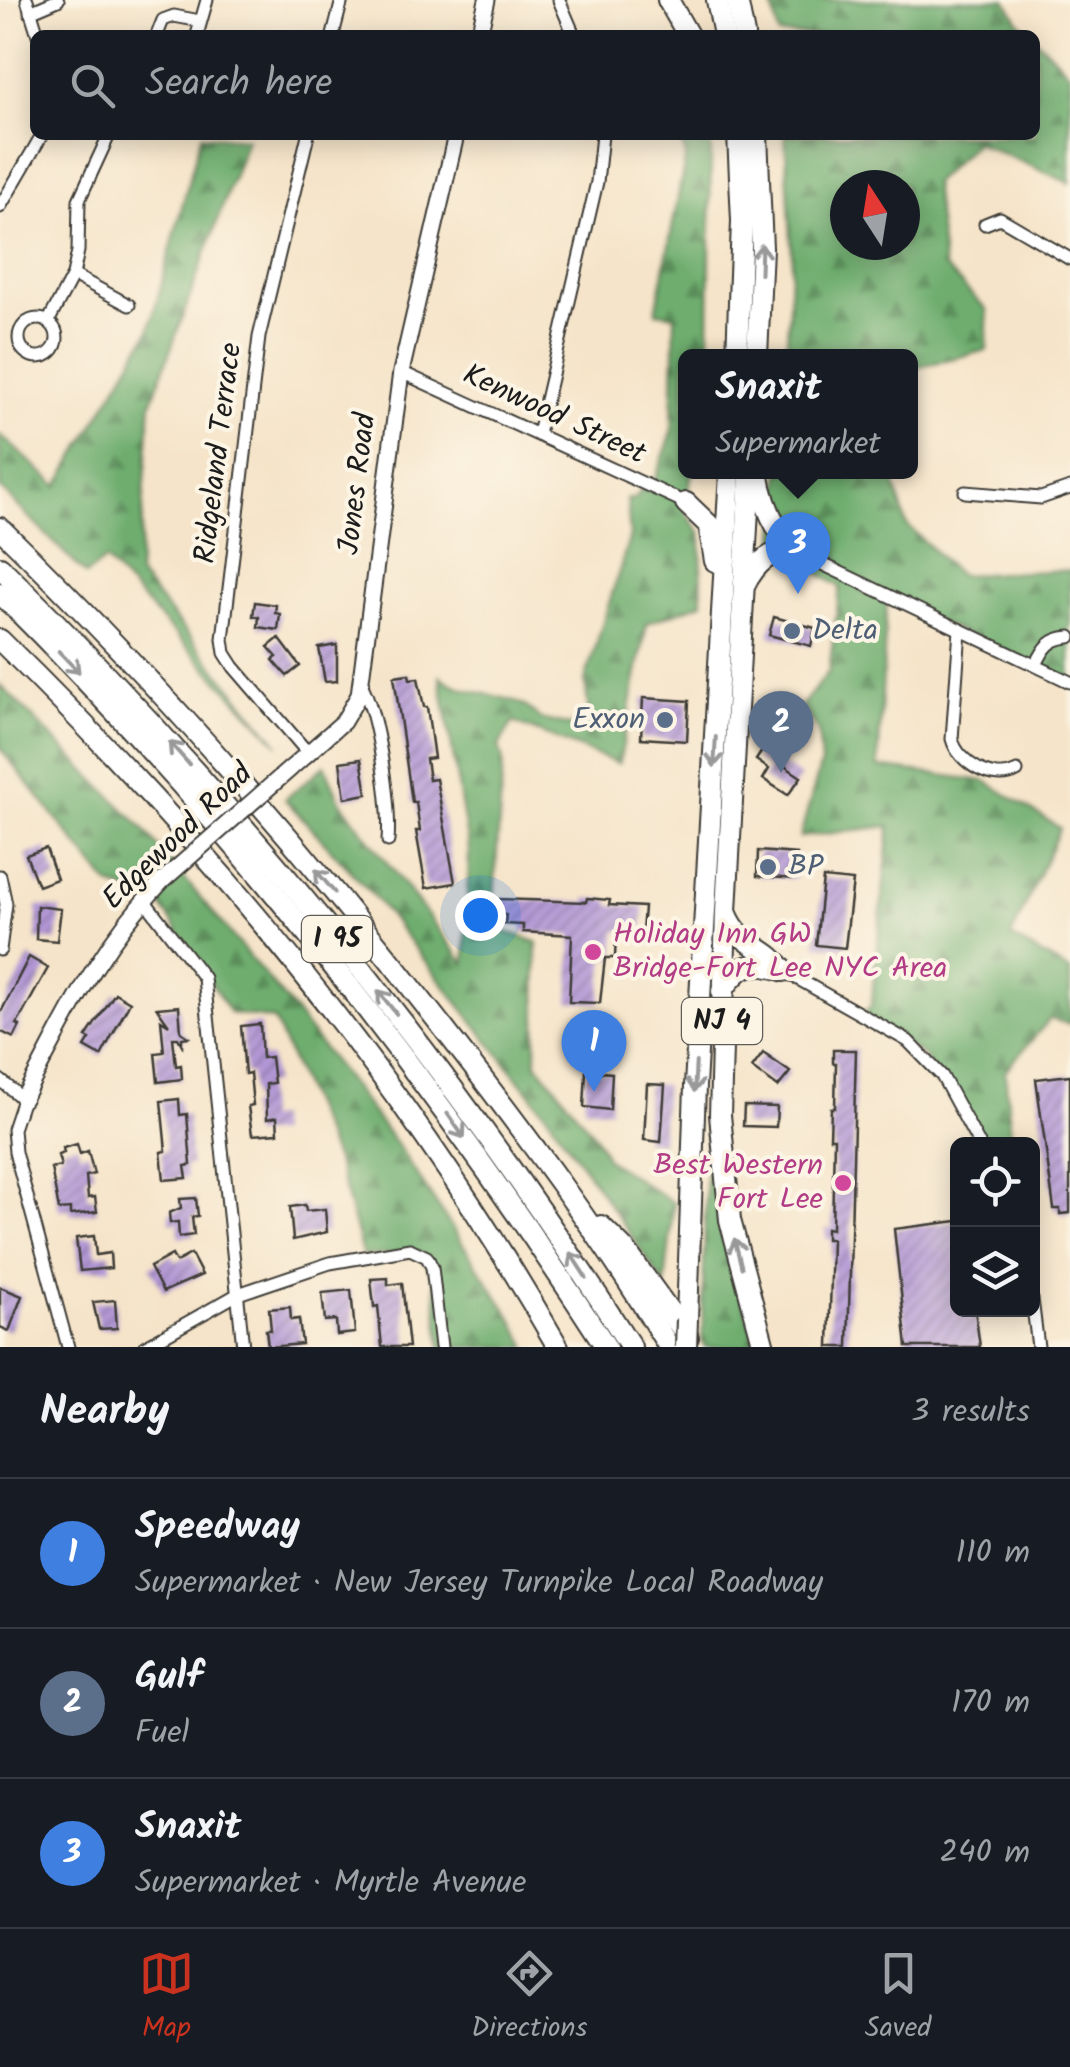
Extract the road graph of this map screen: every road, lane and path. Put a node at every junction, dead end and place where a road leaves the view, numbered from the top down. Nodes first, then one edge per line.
1 (58, 0) edge
2 (207, 0) edge
3 (342, 0) edge
4 (487, 0) edge
5 (559, 0) edge
6 (668, 0) edge
7 (717, 0) edge
8 (738, 0) edge
9 (28, 6) edge
10 (200, 21) junction
11 (36, 30) edge
12 (159, 30) edge
13 (199, 30) edge
14 (334, 30) edge
15 (480, 30) edge
16 (572, 30) edge
17 (685, 30) edge
18 (723, 30) edge
19 (743, 30) edge
20 (39, 140) edge
21 (107, 140) edge
22 (307, 140) edge
23 (455, 140) edge
24 (601, 140) edge
25 (729, 140) edge
26 (738, 140) edge
27 (757, 140) edge
28 (741, 197) junction
29 (0, 207) edge
30 (985, 224) dead end
31 (1070, 260) edge
32 (73, 275) junction
33 (129, 305) dead end
34 (48, 322) dead end
35 (736, 349) edge
36 (756, 349) edge
37 (401, 372) junction
38 (538, 434) junction
39 (722, 479) edge
40 (726, 479) edge
41 (750, 479) edge
42 (760, 479) edge
43 (1070, 488) edge
44 (966, 492) dead end
45 (686, 503) junction
46 (0, 528) edge
47 (798, 553) junction
48 (0, 567) edge
49 (744, 588) junction
50 (0, 593) edge
51 (960, 630) junction
52 (1070, 636) edge
53 (0, 640) edge
54 (721, 642) junction
55 (1036, 666) junction
56 (1070, 682) edge
57 (361, 684) junction
58 (308, 752) junction
59 (1017, 771) dead end
60 (388, 841) dead end
61 (0, 876) edge
62 (144, 900) junction
63 (726, 910) junction
64 (0, 950) edge
65 (784, 971) junction
66 (722, 991) junction
67 (0, 1080) edge
68 (23, 1099) junction
69 (976, 1137) edge
70 (566, 1192) junction
71 (238, 1294) junction
72 (1034, 1317) edge
73 (68, 1347) edge
74 (144, 1347) edge
75 (243, 1347) edge
76 (441, 1347) edge
77 (558, 1347) edge
78 (606, 1347) edge
79 (631, 1347) edge
80 (669, 1347) edge
81 (686, 1347) edge
82 (695, 1347) edge
83 (764, 1347) edge
84 (1038, 1347) edge

1 - 9 street
2 - 10 street
3 - 14 street
4 - 15 street
5 - 16 street
6 - 17 highway
7 - 18 highway
8 - 19 highway
9 - 11 street
10 - 12 street
10 - 13 street
20 - 29 street
21 - 32 street
22 - 58 street, Ridgeland Terrace
23 - 37 street, Jones Road
24 - 38 street
25 - 28 highway
26 - 28 highway
36 -> 27 highway
28 - 35 highway
30 - 31 street
32 - 33 street
32 - 34 street
37 - 38 street, Kenwood Street
37 - 57 street, Jones Road
38 - 45 street, Kenwood Street
39 - 45 highway
40 - 54 highway, NJ 4
41 - 49 highway, NJ 4
42 - 47 highway
43 - 44 street
45 - 54 highway
70 -> 46 highway, I 95
47 - 49 highway
47 - 51 street
79 -> 48 highway, I 95
49 - 63 highway, NJ 4
50 -> 78 highway, I 95
51 - 55 street
51 - 59 street
52 - 55 street
53 - 77 highway, I 95
54 -> 81 highway, NJ 4, bridge
55 - 56 street
57 - 58 street, Edgewood Road
57 - 60 street, Jones Road
58 - 62 street, Edgewood Road, bridge
61 - 64 street
62 - 68 street, Edgewood Road
62 - 71 street
63 - 65 highway
63 - 66 highway, NJ 4
65 - 66 highway
65 - 69 street
83 -> 66 highway, NJ 4
67 - 68 street
68 - 73 street
70 - 80 highway, I 95
70 - 82 highway
71 - 74 street
71 - 75 street
71 - 76 street
72 - 84 street

